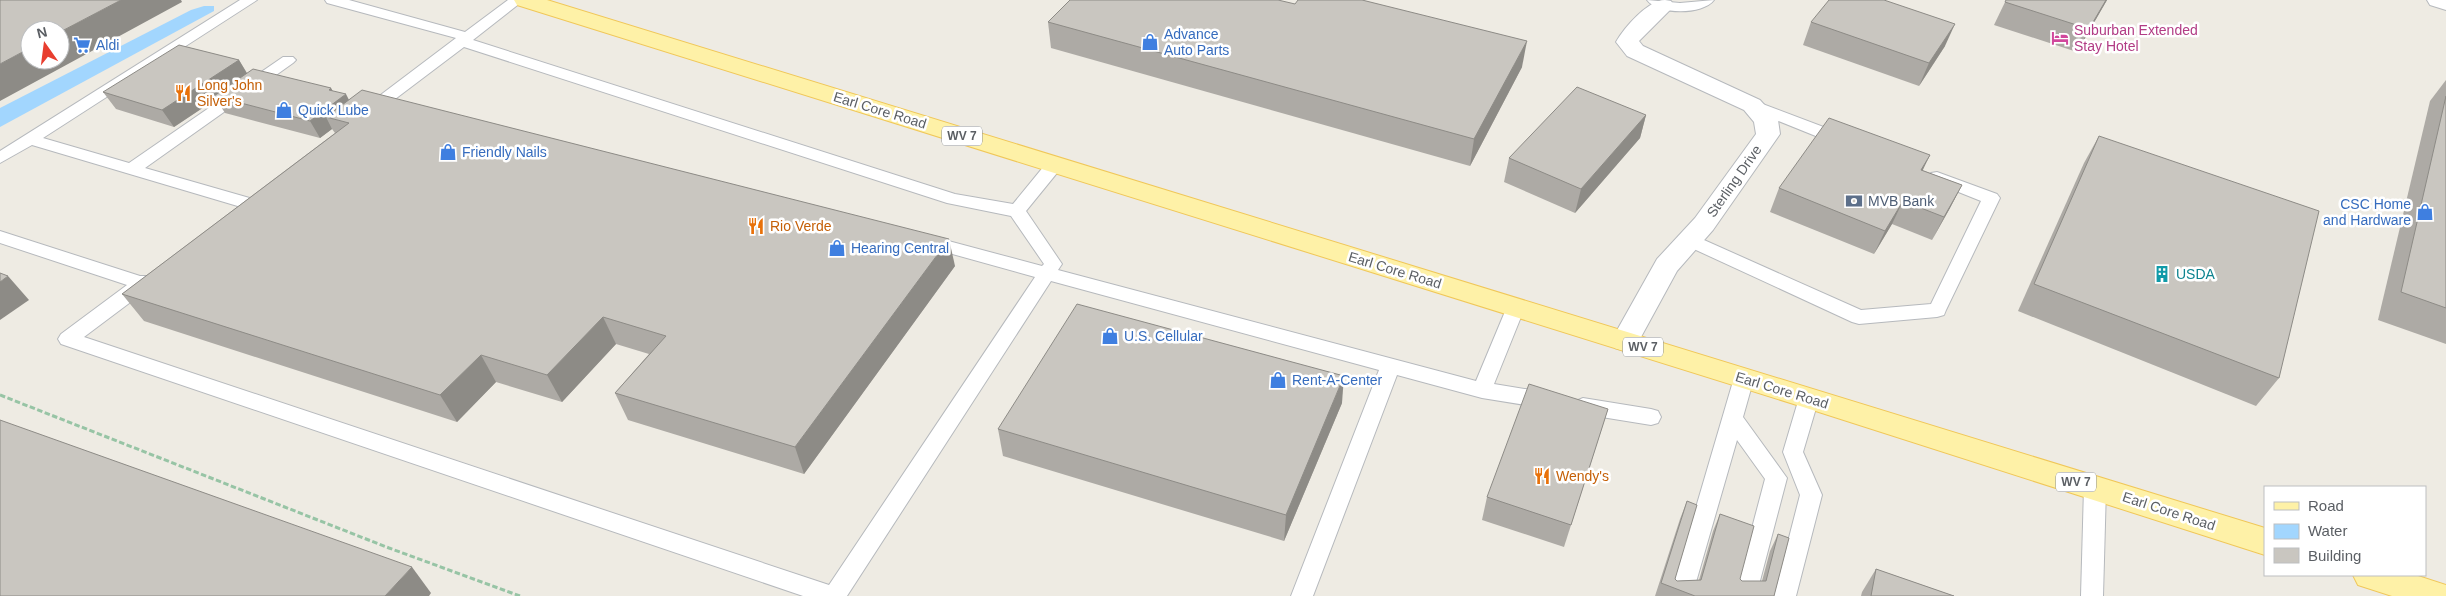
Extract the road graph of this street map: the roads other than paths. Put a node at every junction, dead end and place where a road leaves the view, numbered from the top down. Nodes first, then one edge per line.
1 (250, 0) edge
2 (332, 0) edge
3 (517, 0) edge
4 (526, 0) edge
5 (1707, 0) edge
6 (2438, 0) edge
7 (1659, 3) edge
8 (2446, 4) edge
9 (465, 39) junction
10 (288, 60) dead end
11 (382, 102) junction
12 (1752, 105) junction
13 (402, 107) edge
14 (350, 126) edge
15 (29, 139) junction
16 (1860, 147) edge
17 (0, 158) edge
18 (1055, 164) junction
19 (132, 170) junction
20 (1926, 172) edge
21 (263, 191) edge
22 (240, 209) joint
23 (1017, 211) junction
24 (0, 237) edge
25 (913, 237) edge
26 (1689, 240) junction
27 (1048, 272) junction
28 (1516, 307) junction
29 (1625, 341) junction
30 (1391, 364) junction
31 (1744, 378) junction
32 (1482, 390) junction
33 (1809, 398) junction
34 (1651, 417) dead end
35 (1733, 419) junction
36 (2096, 488) junction
37 (2264, 542) edge
38 (2373, 576) edge
39 (833, 596) edge
40 (1302, 596) edge
41 (1681, 596) edge
42 (1745, 596) edge
43 (1785, 596) edge
44 (2092, 596) edge
45 (2437, 596) edge

1 - 15 lane
2 - 9 lane
3 - 9 lane
4 - 18 main road, Earl Core Road / WV 7
5 - 7 lane
6 - 8 street
7 - 12 street, Sterling Drive
9 - 11 lane
9 - 23 lane
10 - 19 lane
11 - 13 lane
11 - 14 lane
12 - 16 lane
12 - 26 street, Sterling Drive
15 - 17 lane
15 - 19 lane
18 - 23 lane
18 - 28 main road, Earl Core Road / WV 7
19 - 22 lane
20 - 26 lane
21 - 22 lane
23 - 27 lane
24 - 39 lane
25 - 27 lane
26 - 29 street, Sterling Drive
27 - 30 lane
27 - 39 lane
28 - 29 main road, Earl Core Road / WV 7
28 - 32 lane
29 - 31 main road, Earl Core Road / WV 7
30 - 32 lane
30 - 40 lane
31 - 33 main road, Earl Core Road / WV 7
31 - 35 lane
32 - 34 lane
33 - 36 main road, Earl Core Road / WV 7
33 - 43 lane
35 - 41 lane
35 - 42 lane
36 - 37 main road, Earl Core Road / WV 7
36 - 44 lane
38 - 45 main road

